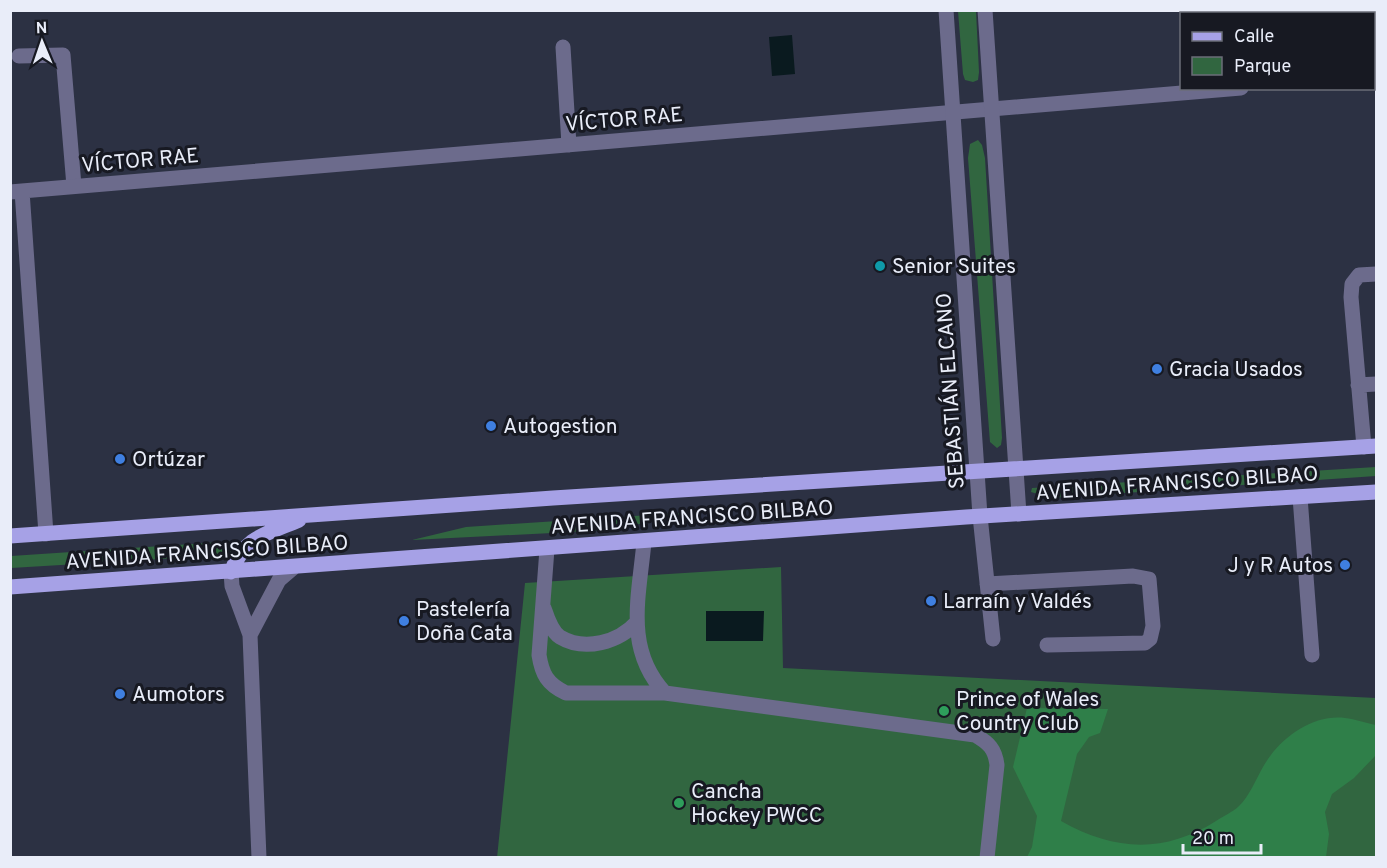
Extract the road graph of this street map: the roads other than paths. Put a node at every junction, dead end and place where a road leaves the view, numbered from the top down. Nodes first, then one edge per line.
1 (946, 10) edge
2 (986, 10) edge
3 (563, 47) dead end
4 (19, 56) dead end
5 (1203, 90) edge
6 (992, 110) junction
7 (952, 112) junction
8 (569, 145) junction
9 (74, 186) junction
10 (16, 192) edge
11 (1377, 274) edge
12 (1377, 384) edge
13 (1358, 385) junction
14 (1370, 446) edge
15 (1016, 468) junction
16 (977, 471) junction
17 (1377, 492) edge
18 (1300, 497) junction
19 (1019, 514) junction
20 (310, 515) junction
21 (980, 516) junction
22 (46, 534) junction
23 (10, 536) edge
24 (644, 542) junction
25 (547, 549) junction
26 (293, 568) junction
27 (231, 572) junction
28 (987, 584) junction
29 (10, 587) edge
30 (542, 606) junction
31 (637, 622) junction
32 (250, 635) junction
33 (993, 639) dead end
34 (1047, 645) dead end
35 (1312, 655) dead end
36 (665, 693) junction
37 (259, 858) edge
38 (987, 858) edge

1 - 7 street, SEBASTIÁN ELCANO
2 - 6 street
3 - 8 street
4 - 9 street
5 - 6 street, VÍCTOR RAE
6 - 7 street, VÍCTOR RAE
6 - 15 street
7 - 8 street, VÍCTOR RAE
7 - 16 street, SEBASTIÁN ELCANO
8 - 9 street, VÍCTOR RAE
9 - 10 street, VÍCTOR RAE
10 - 22 street
11 - 13 street
12 - 13 street
13 - 14 street
14 - 15 main road, AVENIDA FRANCISCO BILBAO
15 - 16 main road, AVENIDA FRANCISCO BILBAO
15 - 19 street
16 - 20 main road, AVENIDA FRANCISCO BILBAO
16 - 21 street, SEBASTIÁN ELCANO
17 - 18 main road, AVENIDA FRANCISCO BILBAO
18 - 19 main road, AVENIDA FRANCISCO BILBAO
18 - 35 street
19 - 21 main road, AVENIDA FRANCISCO BILBAO
20 - 22 main road, AVENIDA FRANCISCO BILBAO
20 - 27 main road
21 - 24 main road, AVENIDA FRANCISCO BILBAO
21 - 28 street, SEBASTIÁN ELCANO
22 - 23 main road, AVENIDA FRANCISCO BILBAO
24 - 25 main road, AVENIDA FRANCISCO BILBAO
24 - 31 street
25 - 26 main road, AVENIDA FRANCISCO BILBAO
25 - 30 street
26 - 27 main road, AVENIDA FRANCISCO BILBAO
26 - 32 street
27 - 29 main road, AVENIDA FRANCISCO BILBAO
27 - 32 street
28 - 33 street, SEBASTIÁN ELCANO
28 - 34 street
30 - 31 street
30 - 36 street
31 - 36 street
32 - 37 street
36 - 38 street

